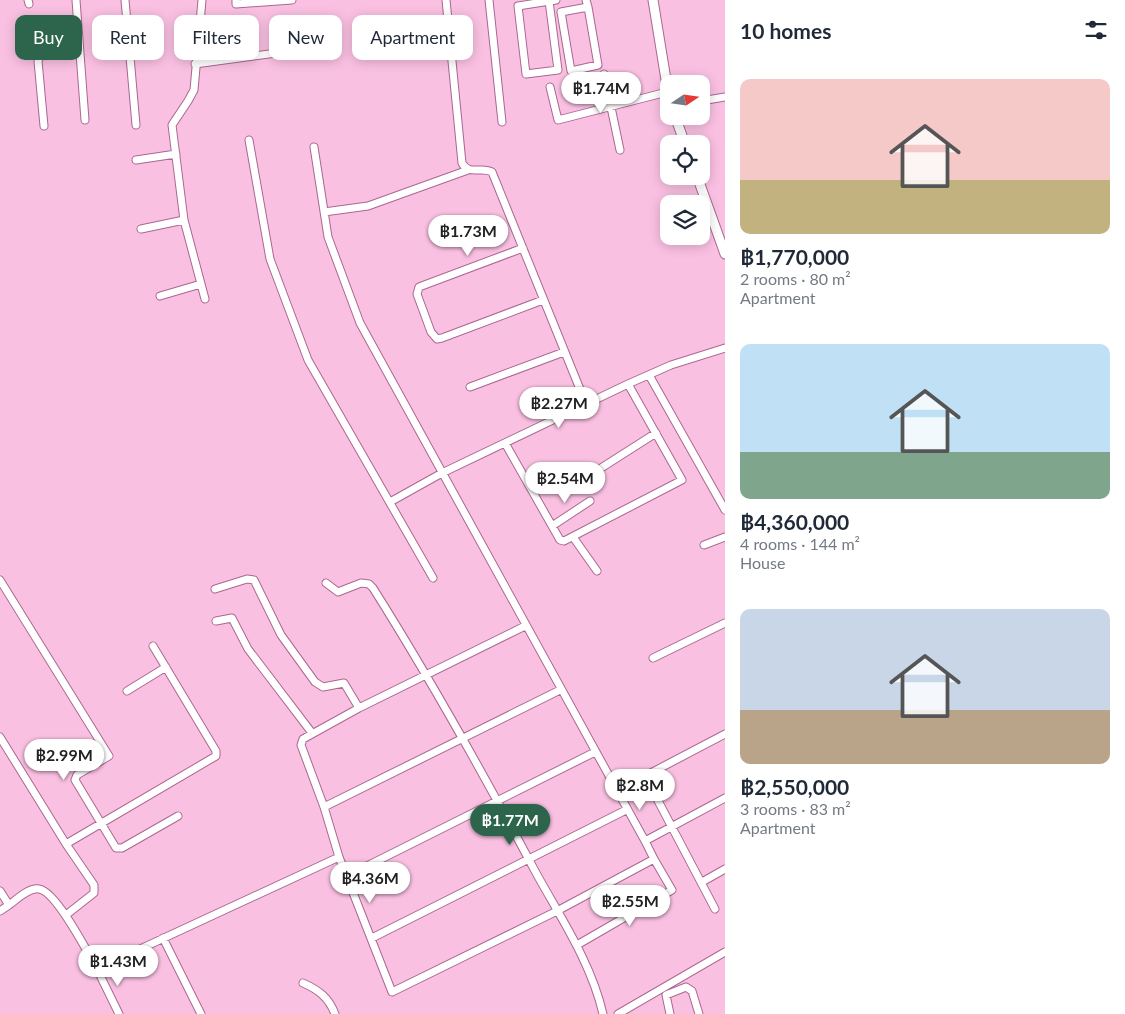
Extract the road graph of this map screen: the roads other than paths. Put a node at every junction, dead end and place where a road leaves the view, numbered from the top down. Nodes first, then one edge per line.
1 (76, 0) edge
2 (126, 0) edge
3 (202, 0) edge
4 (236, 0) edge
5 (292, 0) edge
6 (446, 0) edge
7 (489, 0) edge
8 (654, 0) edge
9 (552, 1) edge
10 (587, 4) edge
11 (77, 15) edge
12 (269, 54) edge
13 (38, 60) edge
14 (81, 60) edge
15 (195, 64) junction
16 (604, 74) dead end
17 (665, 75) edge
18 (550, 87) dead end
19 (660, 97) edge
20 (725, 97) edge
21 (710, 100) edge
22 (610, 108) junction
23 (86, 120) dead end
24 (502, 122) dead end
25 (136, 124) dead end
26 (44, 126) dead end
27 (249, 140) dead end
28 (314, 147) dead end
29 (620, 150) dead end
30 (176, 154) junction
31 (136, 160) dead end
32 (468, 170) junction
33 (700, 185) edge
34 (324, 212) junction
35 (184, 220) junction
36 (141, 229) dead end
37 (523, 248) junction
38 (725, 254) edge
39 (201, 284) junction
40 (160, 296) dead end
41 (204, 299) dead end
42 (543, 300) junction
43 (725, 348) edge
44 (564, 352) junction
45 (649, 375) junction
46 (628, 384) junction
47 (470, 387) dead end
48 (586, 404) junction
49 (656, 433) junction
50 (505, 443) junction
51 (598, 470) dead end
52 (442, 473) junction
53 (590, 500) dead end
54 (390, 502) junction
55 (725, 510) edge
56 (552, 526) junction
57 (573, 537) junction
58 (725, 537) edge
59 (704, 545) dead end
60 (597, 571) dead end
61 (433, 578) dead end
62 (0, 580) edge
63 (326, 583) dead end
64 (215, 589) dead end
65 (216, 621) dead end
66 (725, 624) edge
67 (525, 626) junction
68 (153, 646) dead end
69 (653, 658) dead end
70 (166, 667) junction
71 (428, 675) junction
72 (560, 690) junction
73 (127, 691) dead end
74 (359, 708) junction
75 (312, 733) junction
76 (725, 734) edge
77 (0, 737) edge
78 (463, 739) junction
79 (595, 752) junction
80 (725, 798) edge
81 (498, 801) junction
82 (324, 807) junction
83 (626, 810) junction
84 (178, 816) dead end
85 (100, 822) junction
86 (672, 826) junction
87 (645, 842) junction
88 (66, 844) junction
89 (340, 857) junction
90 (529, 858) junction
91 (654, 859) junction
92 (725, 869) edge
93 (347, 876) junction
94 (702, 882) junction
95 (0, 891) edge
96 (9, 905) junction
97 (715, 909) dead end
98 (0, 911) edge
99 (557, 911) junction
100 (66, 915) junction
101 (163, 938) junction
102 (372, 938) junction
103 (577, 945) junction
104 (725, 952) edge
105 (96, 969) junction
106 (304, 983) dead end
107 (119, 1014) edge
108 (201, 1014) edge
109 (335, 1014) edge
110 (603, 1014) edge
111 (618, 1014) edge
112 (670, 1014) edge
113 (699, 1014) edge

1 - 11 street
2 - 25 street
3 - 15 street
4 - 5 street
6 - 32 street
7 - 24 street
8 - 17 street
9 - 9 street
10 - 10 street
12 - 15 street
13 - 26 street
14 - 23 street
15 - 30 street
16 - 22 street
18 - 22 street
19 - 22 street
20 - 21 street
22 - 29 street
27 - 54 street
28 - 34 street
30 - 31 street
30 - 35 street
32 - 34 street
32 - 37 street
33 - 38 street
34 - 52 street
35 - 36 street
35 - 39 street
37 - 42 street
37 - 42 street
39 - 40 street
39 - 41 street
42 - 44 street
43 - 45 street
44 - 47 street
44 - 48 street
45 - 46 street
45 - 55 street
46 - 48 street
46 - 49 street
48 - 50 street
49 - 51 street
49 - 57 street
50 - 52 street
50 - 56 street
52 - 54 street
52 - 67 street
53 - 56 street
54 - 61 street
56 - 57 street
57 - 60 street
58 - 59 street
62 - 85 street
63 - 71 street
64 - 74 street
65 - 75 street
66 - 69 street
67 - 71 street
67 - 72 street
68 - 70 street
70 - 73 street
70 - 85 street
71 - 74 street
71 - 78 street
72 - 78 street
72 - 79 street
74 - 75 street
75 - 82 street
76 - 86 street
77 - 88 street
78 - 81 street
78 - 82 street
79 - 81 street
79 - 83 street
80 - 86 street
81 - 90 street
81 - 93 street
82 - 89 street
83 - 87 street
83 - 90 street
84 - 85 street
85 - 88 street
86 - 87 street
86 - 94 street
87 - 91 street
88 - 100 street
89 - 93 street
89 - 101 street
90 - 99 street
90 - 102 street
91 - 99 street
91 - 103 street
92 - 94 street
93 - 102 street
94 - 97 street
95 - 96 street
96 - 98 street
96 - 100 street
99 - 102 street
99 - 103 street
100 - 105 street
101 - 105 street
101 - 108 street
103 - 110 street
104 - 111 street
105 - 107 street
106 - 109 street
112 - 113 street

